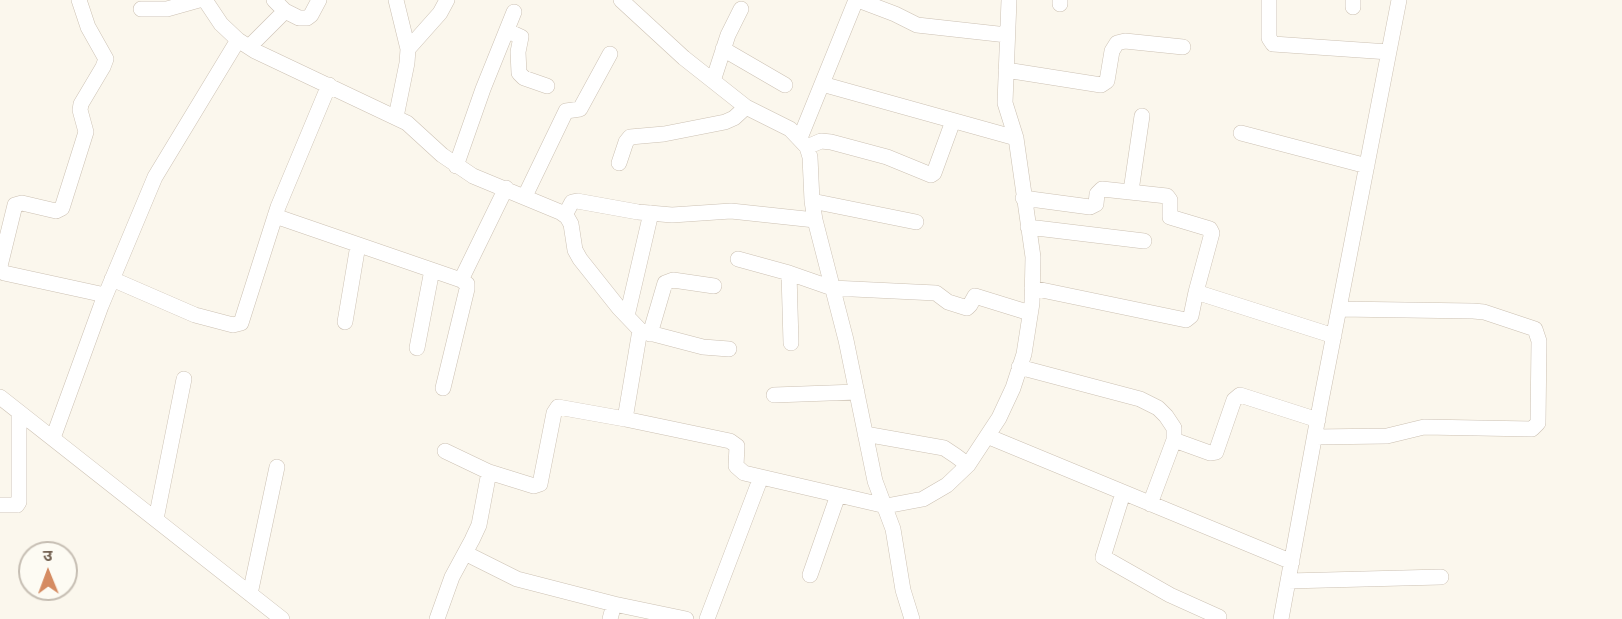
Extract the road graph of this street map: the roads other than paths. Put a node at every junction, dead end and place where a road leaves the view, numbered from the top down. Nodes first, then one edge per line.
1 (79, 0) edge
2 (199, 0) edge
3 (205, 0) edge
4 (274, 0) edge
5 (319, 0) edge
6 (396, 0) edge
7 (447, 0) edge
8 (621, 0) edge
9 (857, 0) edge
10 (1009, 0) edge
11 (1269, 0) edge
12 (1399, 0) edge
13 (141, 9) dead end
14 (741, 9) dead end
15 (285, 11) junction
16 (514, 12) dead end
17 (508, 31) junction
18 (1007, 35) junction
19 (244, 44) junction
20 (1183, 47) dead end
21 (408, 49) junction
22 (723, 49) junction
23 (1389, 52) junction
24 (610, 54) dead end
25 (1006, 70) junction
26 (713, 81) junction
27 (822, 84) junction
28 (328, 85) junction
29 (785, 85) dead end
30 (547, 86) dead end
31 (746, 106) junction
32 (1142, 116) dead end
33 (396, 117) junction
34 (953, 121) junction
35 (1241, 133) dead end
36 (1016, 138) junction
37 (804, 142) junction
38 (619, 163) dead end
39 (456, 166) junction
40 (1367, 166) junction
41 (506, 188) junction
42 (1131, 192) junction
43 (525, 196) junction
44 (1023, 198) junction
45 (812, 201) junction
46 (651, 213) junction
47 (565, 215) junction
48 (275, 216) junction
49 (815, 220) junction
50 (916, 222) dead end
51 (1028, 227) junction
52 (1144, 241) dead end
53 (358, 245) junction
54 (738, 259) dead end
55 (0, 267) edge
56 (432, 270) junction
57 (789, 273) junction
58 (112, 279) junction
59 (461, 280) junction
60 (714, 286) dead end
61 (832, 288) junction
62 (1032, 288) junction
63 (1196, 292) junction
64 (105, 295) junction
65 (1339, 309) junction
66 (1030, 313) junction
67 (627, 316) junction
68 (345, 322) dead end
69 (645, 332) junction
70 (1334, 336) junction
71 (791, 342) dead end
72 (417, 348) dead end
73 (729, 349) dead end
74 (1019, 367) junction
75 (184, 379) dead end
76 (443, 388) dead end
77 (857, 392) junction
78 (774, 395) dead end
79 (0, 397) edge
80 (20, 412) junction
81 (625, 419) junction
82 (1318, 420) junction
83 (865, 434) junction
84 (987, 436) junction
85 (1314, 437) junction
86 (53, 438) junction
87 (1174, 440) junction
88 (445, 451) dead end
89 (968, 465) junction
90 (277, 467) dead end
91 (489, 472) junction
92 (761, 477) junction
93 (1123, 493) junction
94 (838, 495) junction
95 (1150, 504) junction
96 (0, 505) edge
97 (886, 506) junction
98 (156, 519) junction
99 (465, 553) junction
100 (1292, 562) junction
101 (810, 575) dead end
102 (1441, 577) dead end
103 (1288, 581) junction
104 (250, 594) junction
105 (612, 611) edge
106 (1219, 617) dead end
107 (282, 619) edge
108 (437, 619) edge
109 (686, 619) edge
110 (707, 619) edge
111 (912, 619) edge
112 (1281, 619) edge

1 - 55 street
2 - 13 street
3 - 19 street
4 - 15 street
5 - 15 street
6 - 21 street
7 - 21 street
8 - 26 street
9 - 18 street
9 - 27 street
10 - 18 street
11 - 23 street
12 - 23 street
14 - 22 street
15 - 19 street
16 - 17 street
17 - 30 street
17 - 39 street
18 - 25 street
19 - 28 street
19 - 58 street
20 - 25 street
21 - 33 street
22 - 26 street
22 - 29 street
23 - 40 street
24 - 43 street
25 - 36 street
26 - 31 street
27 - 34 street
27 - 37 street
28 - 33 street
28 - 48 street
31 - 37 street
31 - 38 street
32 - 42 street
33 - 39 street
34 - 36 street
34 - 37 street
35 - 40 street
36 - 44 street
37 - 45 street
39 - 41 street
40 - 65 street
41 - 43 street
41 - 59 street
42 - 44 street
42 - 63 street
43 - 47 street
44 - 51 street
45 - 49 street
45 - 50 street
46 - 47 street
46 - 49 street
46 - 67 street
47 - 67 street
48 - 53 street
48 - 58 street
49 - 61 street
51 - 52 street
51 - 62 street
53 - 56 street
53 - 68 street
54 - 57 street
55 - 64 street
56 - 59 street
56 - 72 street
57 - 61 street
57 - 71 street
58 - 64 street
59 - 76 street
60 - 69 street
61 - 66 street
61 - 77 street
62 - 63 street
62 - 66 street
63 - 70 street
64 - 86 street
65 - 70 street
65 - 85 street
66 - 74 street
67 - 69 street
69 - 73 street
69 - 81 street
70 - 82 street
74 - 84 street
74 - 87 street
75 - 98 street
77 - 78 street
77 - 83 street
79 - 80 street
80 - 86 street
80 - 96 street
81 - 91 street
81 - 92 street
82 - 85 street
82 - 87 street
83 - 89 street
83 - 97 street
84 - 89 street
84 - 93 street
85 - 100 street
86 - 98 street
87 - 95 street
88 - 91 street
89 - 97 street
90 - 104 street
91 - 99 street
92 - 94 street
92 - 110 street
93 - 95 street
93 - 106 street
94 - 97 street
94 - 101 street
95 - 100 street
97 - 111 street
98 - 104 street
99 - 105 street
99 - 108 street
100 - 103 street
102 - 103 street
103 - 112 street
104 - 107 street
105 - 109 street

